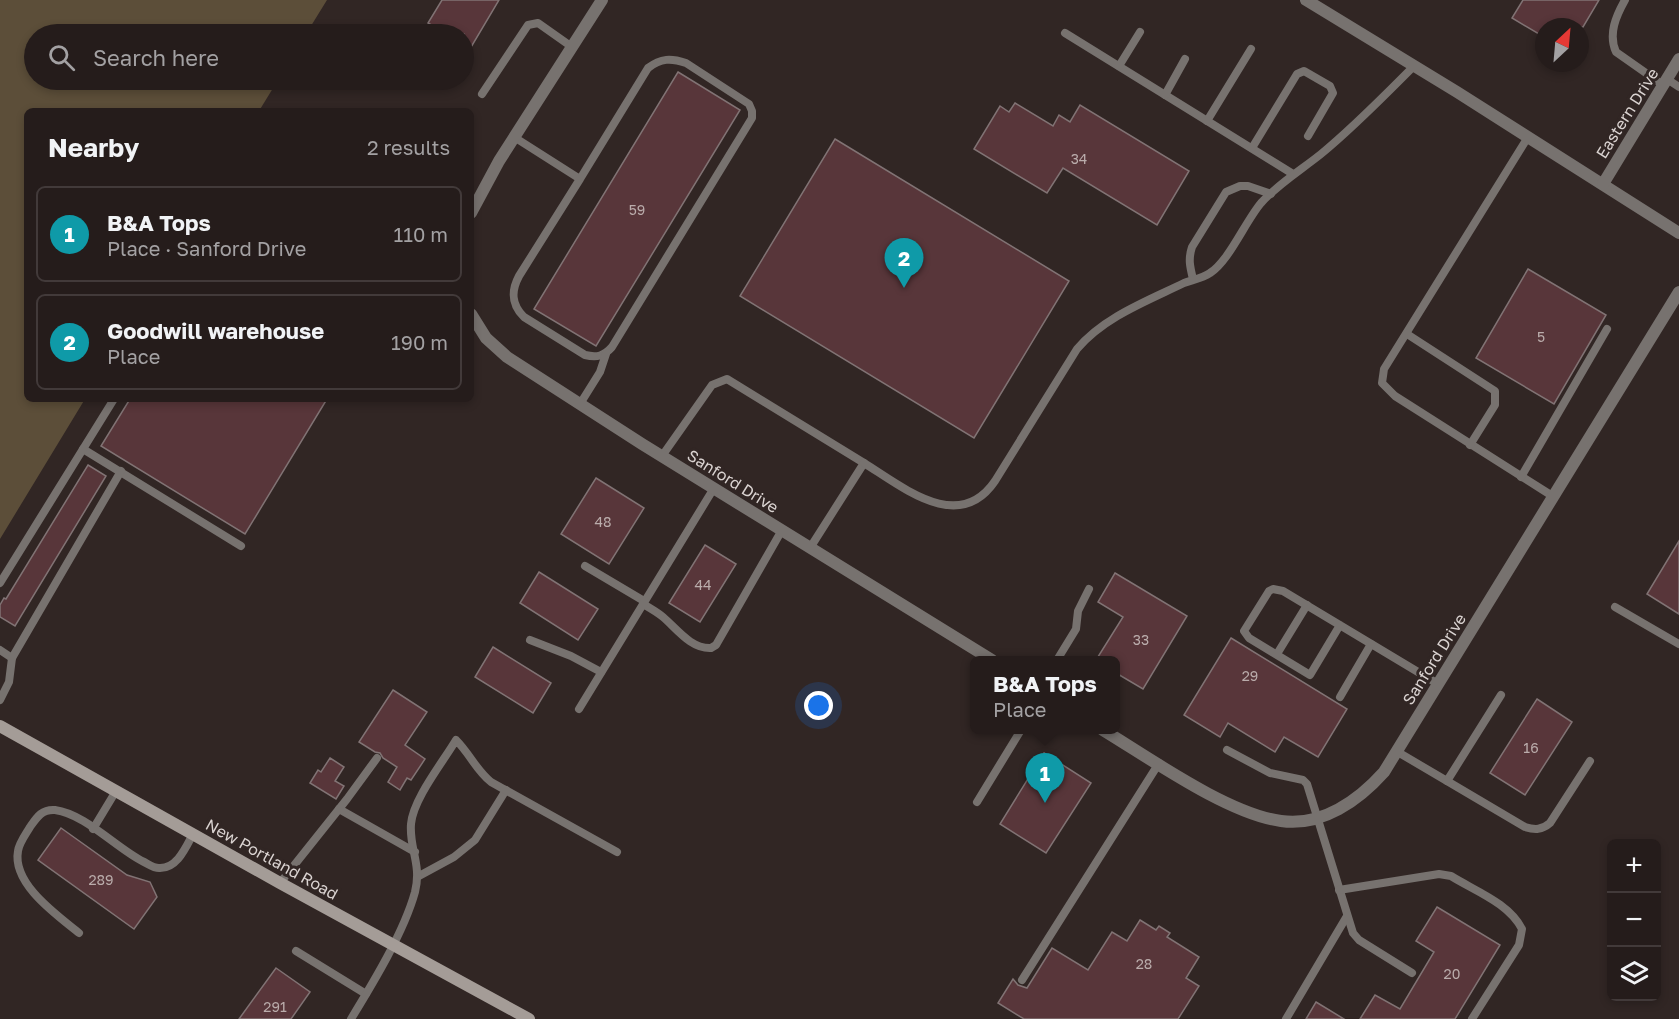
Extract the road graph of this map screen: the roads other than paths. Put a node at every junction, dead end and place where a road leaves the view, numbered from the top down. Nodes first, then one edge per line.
1 (602, 0) edge
2 (1306, 0) edge
3 (1625, 0) edge
4 (1140, 32) dead end
5 (1065, 33) dead end
6 (572, 47) junction
7 (1251, 49) dead end
8 (1185, 59) dead end
9 (1679, 59) edge
10 (1119, 66) junction
11 (1414, 66) junction
12 (1665, 82) junction
13 (1679, 87) edge
14 (482, 94) dead end
15 (1165, 94) junction
16 (1207, 121) junction
17 (1308, 136) dead end
18 (514, 137) junction
19 (1528, 137) junction
20 (1252, 148) junction
21 (1293, 174) junction
22 (580, 179) junction
23 (1603, 184) junction
24 (1271, 194) junction
25 (474, 203) edge
26 (1679, 232) edge
27 (1193, 279) junction
28 (1679, 292) edge
29 (474, 319) edge
30 (1607, 329) dead end
31 (1407, 334) junction
32 (606, 354) junction
33 (112, 402) edge
34 (580, 404) junction
35 (1470, 445) junction
36 (83, 449) junction
37 (662, 456) junction
38 (864, 464) junction
39 (121, 471) junction
40 (1521, 477) junction
41 (714, 488) junction
42 (1554, 497) junction
43 (782, 530) junction
44 (241, 546) dead end
45 (810, 548) junction
46 (585, 566) dead end
47 (0, 583) edge
48 (1089, 589) dead end
49 (644, 603) junction
50 (1307, 605) junction
51 (1615, 607) dead end
52 (1340, 625) junction
53 (530, 640) dead end
54 (1371, 644) junction
55 (1679, 644) edge
56 (0, 650) edge
57 (1277, 654) junction
58 (986, 656) edge
59 (1059, 656) edge
60 (12, 658) junction
61 (601, 672) junction
62 (1438, 684) junction
63 (1501, 695) dead end
64 (1340, 697) dead end
65 (0, 700) edge
66 (579, 709) dead end
67 (0, 726) edge
68 (1018, 734) edge
69 (1112, 734) edge
70 (1227, 750) dead end
71 (1396, 751) junction
72 (377, 758) dead end
73 (1590, 761) dead end
74 (1159, 764) junction
75 (1447, 781) junction
76 (506, 790) junction
77 (116, 791) junction
78 (977, 802) dead end
79 (339, 809) junction
80 (1316, 818) junction
81 (93, 829) junction
82 (193, 834) junction
83 (415, 852) junction
84 (617, 852) dead end
85 (418, 876) junction
86 (280, 883) junction
87 (1339, 890) junction
88 (1347, 916) junction
89 (79, 933) dead end
90 (393, 944) junction
91 (296, 951) dead end
92 (1412, 973) dead end
93 (1022, 980) dead end
94 (366, 994) junction
95 (351, 1019) edge
96 (530, 1019) edge
97 (1286, 1019) edge
98 (1472, 1019) edge

1 - 6 street
2 - 11 street
3 - 12 lane
4 - 10 lane
5 - 10 lane
6 - 14 lane
6 - 18 street
7 - 16 lane
8 - 15 lane
9 - 12 street, Eastern Drive
10 - 15 lane
11 - 19 street
11 - 21 lane
12 - 13 lane
12 - 23 street, Eastern Drive
15 - 16 lane
16 - 20 lane
17 - 20 lane
18 - 22 lane
18 - 25 street
19 - 23 street
19 - 31 lane
20 - 21 lane
21 - 24 lane
22 - 32 lane
22 - 32 lane
23 - 26 street
24 - 27 lane
24 - 27 lane
27 - 38 lane
28 - 42 street, Sanford Drive
29 - 34 street, Sanford Drive
30 - 40 lane
31 - 35 lane
31 - 35 lane
32 - 34 lane
33 - 36 lane
34 - 37 street, Sanford Drive
35 - 40 lane
36 - 39 lane
36 - 47 lane
37 - 38 lane
37 - 41 street, Sanford Drive
38 - 45 lane
39 - 44 lane
39 - 60 lane
40 - 42 lane
41 - 43 street, Sanford Drive
41 - 49 lane
42 - 62 street, Sanford Drive
43 - 45 street, Sanford Drive
43 - 49 lane
45 - 58 street, Sanford Drive
46 - 49 lane
48 - 59 lane
49 - 61 lane
50 - 52 lane
50 - 57 lane
50 - 57 lane
51 - 55 lane
52 - 54 lane
52 - 57 lane
53 - 61 lane
54 - 62 lane
54 - 64 lane
56 - 60 lane
60 - 65 lane
61 - 66 lane
62 - 71 street, Sanford Drive
63 - 75 lane
67 - 77 street, New Portland Road
68 - 78 lane
69 - 74 street, Sanford Drive
70 - 80 lane
71 - 75 lane
71 - 80 street, Sanford Drive
72 - 79 lane
73 - 75 lane
74 - 80 street, Sanford Drive
74 - 93 lane
76 - 83 lane
76 - 84 lane
76 - 85 lane
77 - 81 lane
77 - 82 street, New Portland Road
79 - 83 lane
79 - 86 lane
80 - 87 lane
81 - 82 lane
81 - 89 lane
82 - 86 street, New Portland Road
83 - 85 lane
85 - 90 lane
86 - 90 street, New Portland Road
87 - 88 lane
87 - 98 lane
88 - 92 lane
88 - 97 lane
90 - 94 lane
90 - 96 street, New Portland Road
91 - 94 lane
94 - 95 lane

